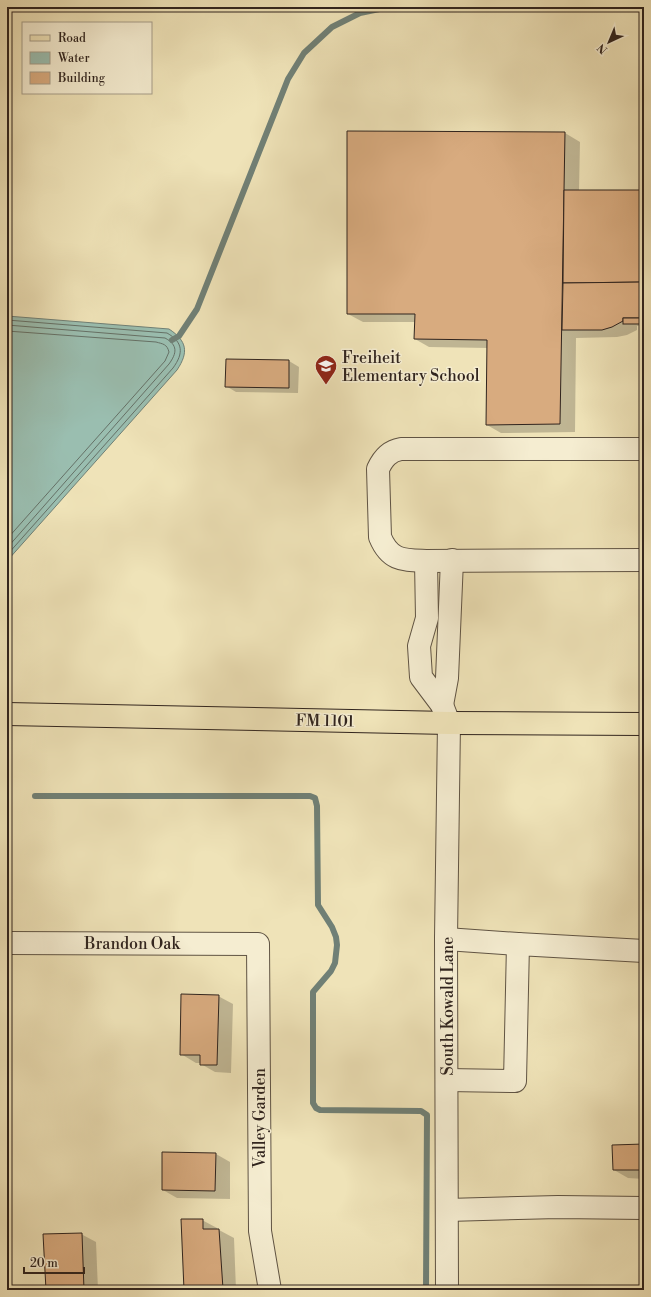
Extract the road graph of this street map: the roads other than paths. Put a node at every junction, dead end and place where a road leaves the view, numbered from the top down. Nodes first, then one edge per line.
1 (644, 449) edge
2 (452, 560) junction
3 (644, 560) edge
4 (426, 561) junction
5 (7, 714) edge
6 (445, 714) junction
7 (644, 724) edge
8 (446, 939) junction
9 (7, 943) edge
10 (258, 944) joint
11 (518, 944) junction
12 (644, 951) edge
13 (447, 1080) junction
14 (644, 1208) edge
15 (447, 1210) junction
16 (270, 1290) edge
17 (447, 1290) edge

1 - 4 street
2 - 3 street
2 - 4 street
2 - 6 street, South Kowald Lane
4 - 6 street
5 - 6 main road, FM 1101 / FM 1101
6 - 7 main road, FM 1101 / FM 1101
6 - 8 street, South Kowald Lane
8 - 11 street
8 - 13 street, South Kowald Lane
9 - 10 street, Brandon Oak
10 - 16 street, Valley Garden
11 - 12 street
11 - 13 street
13 - 15 street, South Kowald Lane
14 - 15 street
15 - 17 street, South Kowald Lane

